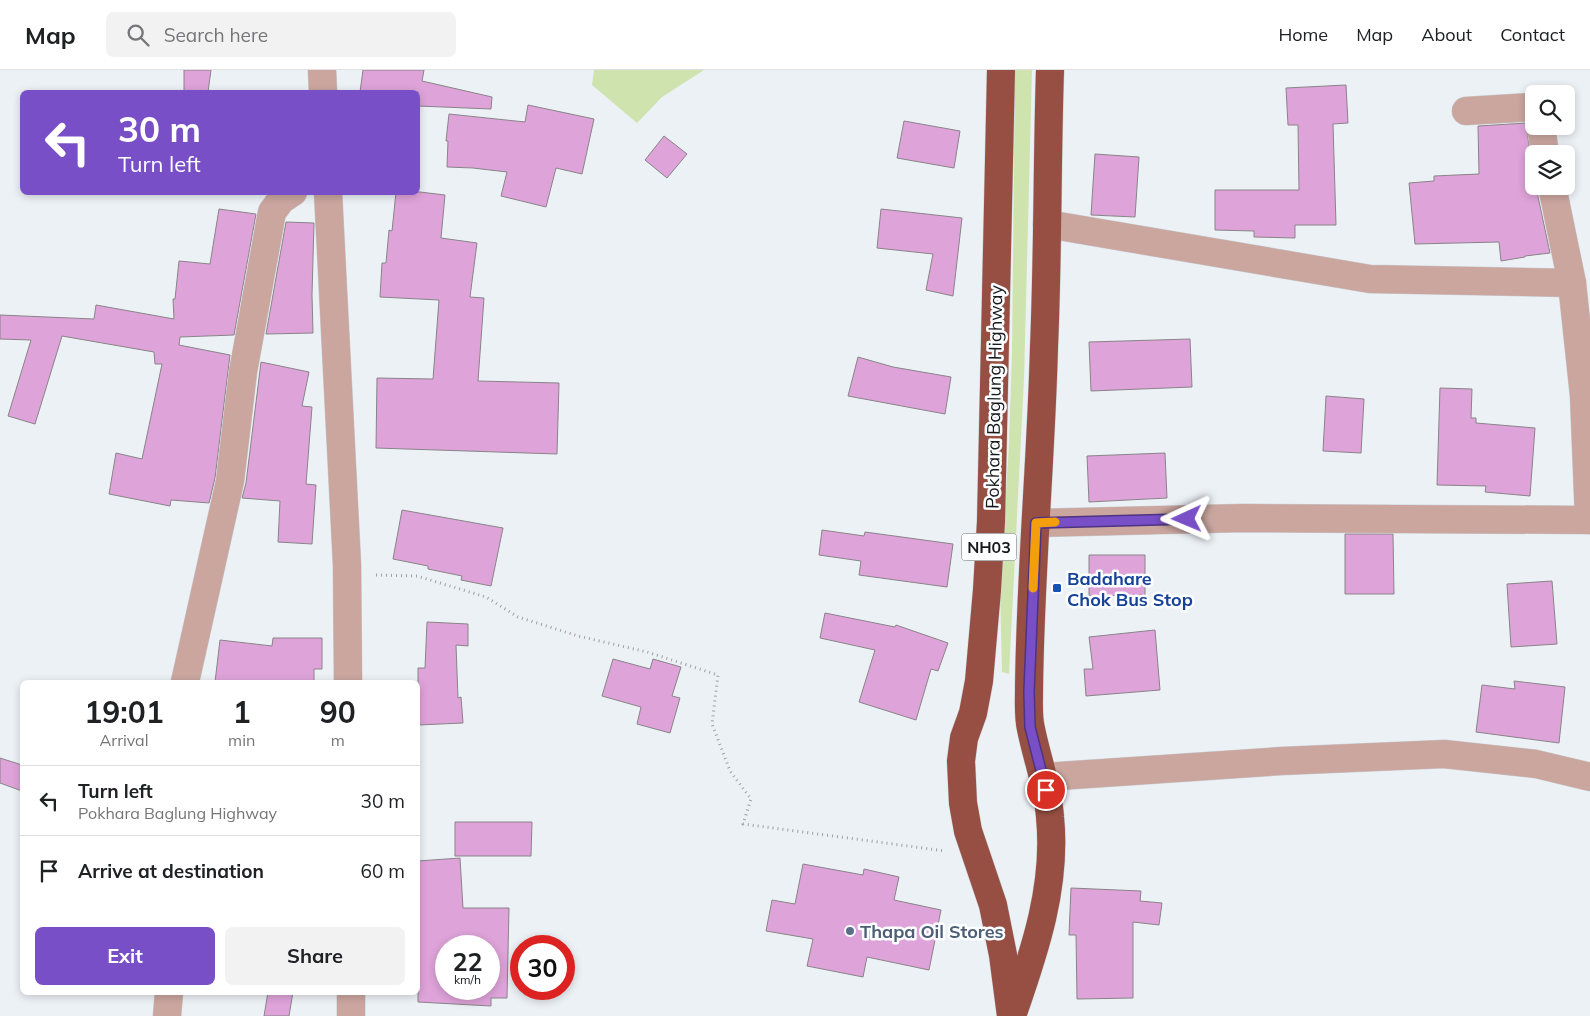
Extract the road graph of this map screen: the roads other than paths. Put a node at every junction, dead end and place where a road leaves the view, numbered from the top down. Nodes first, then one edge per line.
1 (322, 70) edge
2 (1001, 70) edge
3 (1050, 70) edge
4 (323, 90) edge
5 (1525, 107) edge
6 (1466, 111) dead end
7 (289, 195) edge
8 (328, 195) edge
9 (1554, 195) edge
10 (1047, 224) junction
11 (1572, 283) junction
12 (1589, 520) edge
13 (1036, 523) junction
14 (185, 680) edge
15 (348, 680) edge
16 (1044, 777) junction
17 (1590, 777) edge
18 (169, 995) edge
19 (351, 995) edge
20 (167, 1016) edge
21 (351, 1016) edge
22 (1011, 1016) edge

1 - 4 street
2 - 22 highway, Pokhara Baglung Highway / NH03
3 - 10 highway, Pokhara Baglung Highway
5 - 6 street
7 - 14 street
8 - 15 street
9 - 11 street
10 - 11 street
10 - 13 highway, Pokhara Baglung Highway
11 - 12 street
12 - 13 street
13 - 16 highway, Pokhara Baglung Highway
16 - 17 street
16 - 22 highway, Pokhara Baglung Highway
18 - 20 street
19 - 21 street

